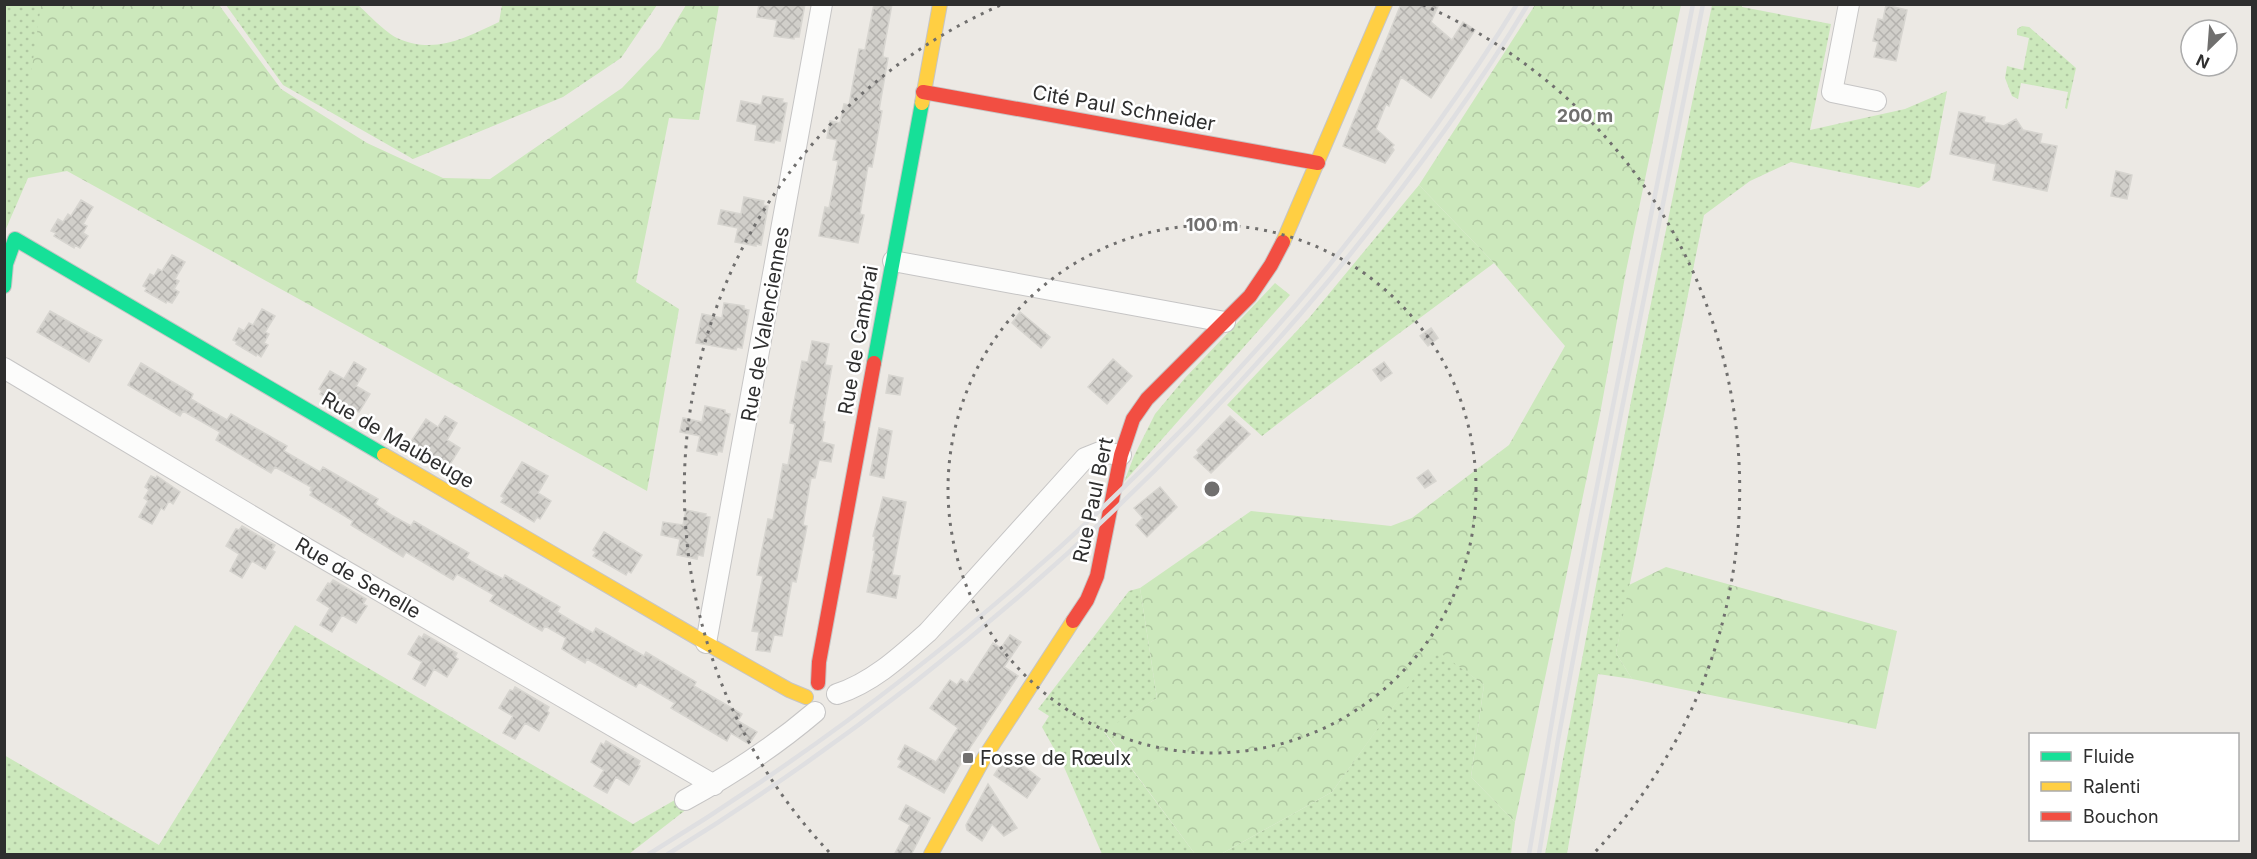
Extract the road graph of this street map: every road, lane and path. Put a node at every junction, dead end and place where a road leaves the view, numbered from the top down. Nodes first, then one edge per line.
1 (822, 4) edge
2 (940, 4) edge
3 (1385, 4) edge
4 (1849, 4) edge
5 (923, 92) junction
6 (1876, 101) dead end
7 (1318, 164) junction
8 (893, 261) junction
9 (4, 286) edge
10 (1225, 322) junction
11 (4, 368) edge
12 (1120, 455) junction
13 (706, 643) junction
14 (837, 694) junction
15 (813, 697) junction
16 (714, 784) junction
17 (685, 800) dead end
18 (931, 855) edge

1 - 13 street, Rue de Valenciennes
2 - 5 street, Rue de Cambrai
3 - 7 street, Rue Paul Bert
4 - 6 street
5 - 7 street, Cité Paul Schneider
5 - 8 street, Rue de Cambrai
7 - 10 street, Rue Paul Bert
8 - 10 street
8 - 15 street, Rue de Cambrai
9 - 13 street, Rue de Maubeuge
10 - 12 street, Rue Paul Bert
11 - 16 street, Rue de Senelle
12 - 14 street
12 - 18 street, Rue Paul Bert
13 - 15 street, Rue de Maubeuge
14 - 15 street
14 - 15 street
15 - 16 street
16 - 17 street

